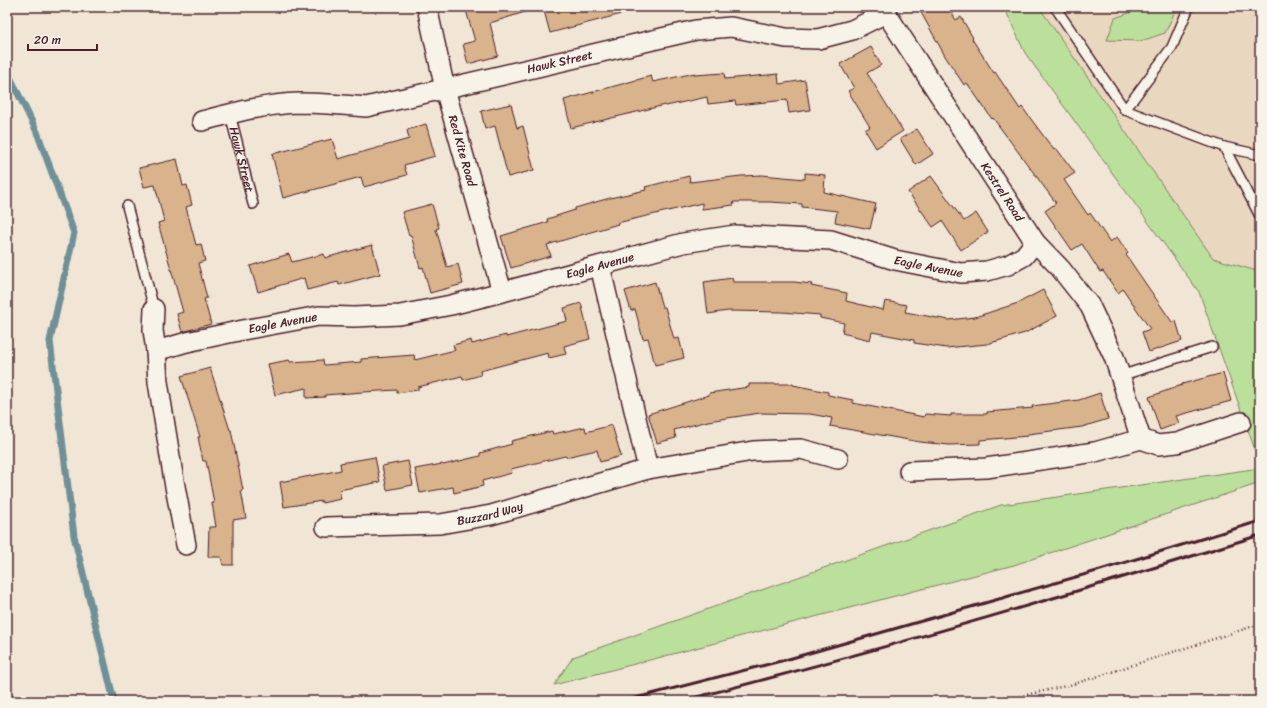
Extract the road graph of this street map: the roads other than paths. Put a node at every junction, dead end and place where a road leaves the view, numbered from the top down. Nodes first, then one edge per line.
1 (427, 7) edge
2 (1055, 7) edge
3 (1189, 7) edge
4 (885, 10) edge
5 (445, 89) junction
6 (1125, 110) junction
7 (230, 114) junction
8 (202, 121) dead end
9 (1224, 147) junction
10 (1260, 155) edge
11 (253, 204) dead end
12 (127, 206) dead end
13 (1260, 216) edge
14 (1035, 242) junction
15 (600, 266) junction
16 (502, 292) junction
17 (154, 310) joint
18 (1212, 347) dead end
19 (156, 351) junction
20 (1120, 376) junction
21 (1241, 422) dead end
22 (1141, 439) junction
23 (838, 459) dead end
24 (648, 470) junction
25 (909, 471) dead end
26 (326, 527) dead end
27 (186, 545) dead end

1 - 5 street, Red Kite Road
2 - 6 lane
3 - 6 lane
4 - 5 street, Hawk Street
4 - 14 street, Kestrel Road
5 - 7 street, Hawk Street
5 - 16 street, Red Kite Road
6 - 9 lane
7 - 8 street, Hawk Street
7 - 11 lane, Hawk Street
9 - 10 lane
9 - 13 lane
12 - 17 lane
14 - 15 street, Eagle Avenue
14 - 20 street, Kestrel Road
15 - 16 street, Eagle Avenue
15 - 24 street
16 - 19 street, Eagle Avenue
17 - 19 street
18 - 20 lane
19 - 27 street
20 - 22 street, Kestrel Road
21 - 22 street
22 - 25 street
23 - 24 street, Buzzard Way
24 - 26 street, Buzzard Way

